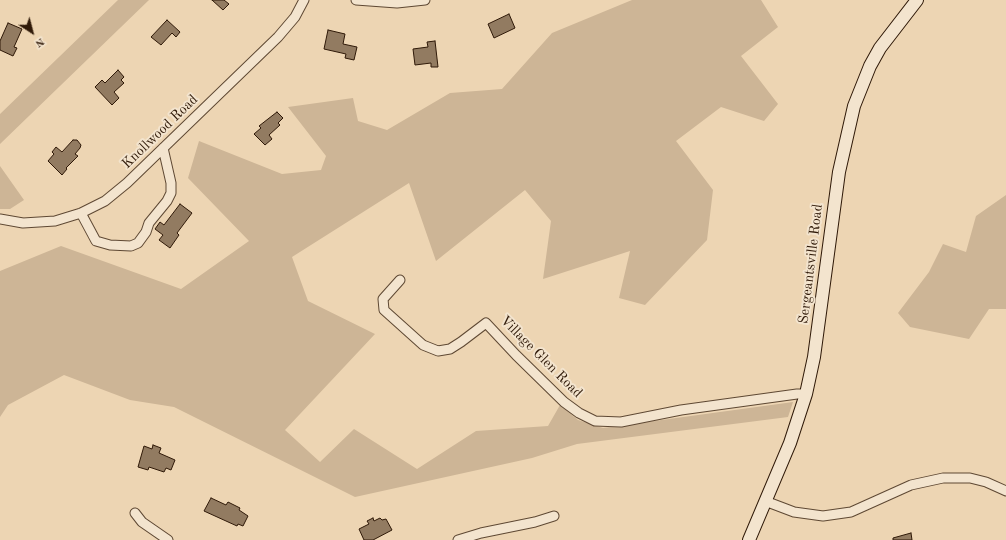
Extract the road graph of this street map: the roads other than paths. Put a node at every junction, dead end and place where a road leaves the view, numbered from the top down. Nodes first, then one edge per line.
1 (304, 0) edge
2 (356, 0) edge
3 (425, 0) edge
4 (917, 0) edge
5 (163, 148) junction
6 (81, 213) junction
7 (0, 219) edge
8 (400, 280) dead end
9 (806, 394) junction
10 (1006, 491) edge
11 (765, 501) junction
12 (135, 513) dead end
13 (554, 516) dead end
14 (168, 540) edge
15 (458, 540) edge
16 (749, 540) edge

1 - 5 street, Knollwood Road
2 - 3 street
4 - 9 main road, Sergeantsville Road
5 - 6 street, Knollwood Road
5 - 6 street
6 - 7 street, Knollwood Road
8 - 9 street, Village Glen Road
9 - 11 main road, Sergeantsville Road
10 - 11 street
11 - 16 main road, Sergeantsville Road
12 - 14 street
13 - 15 street

